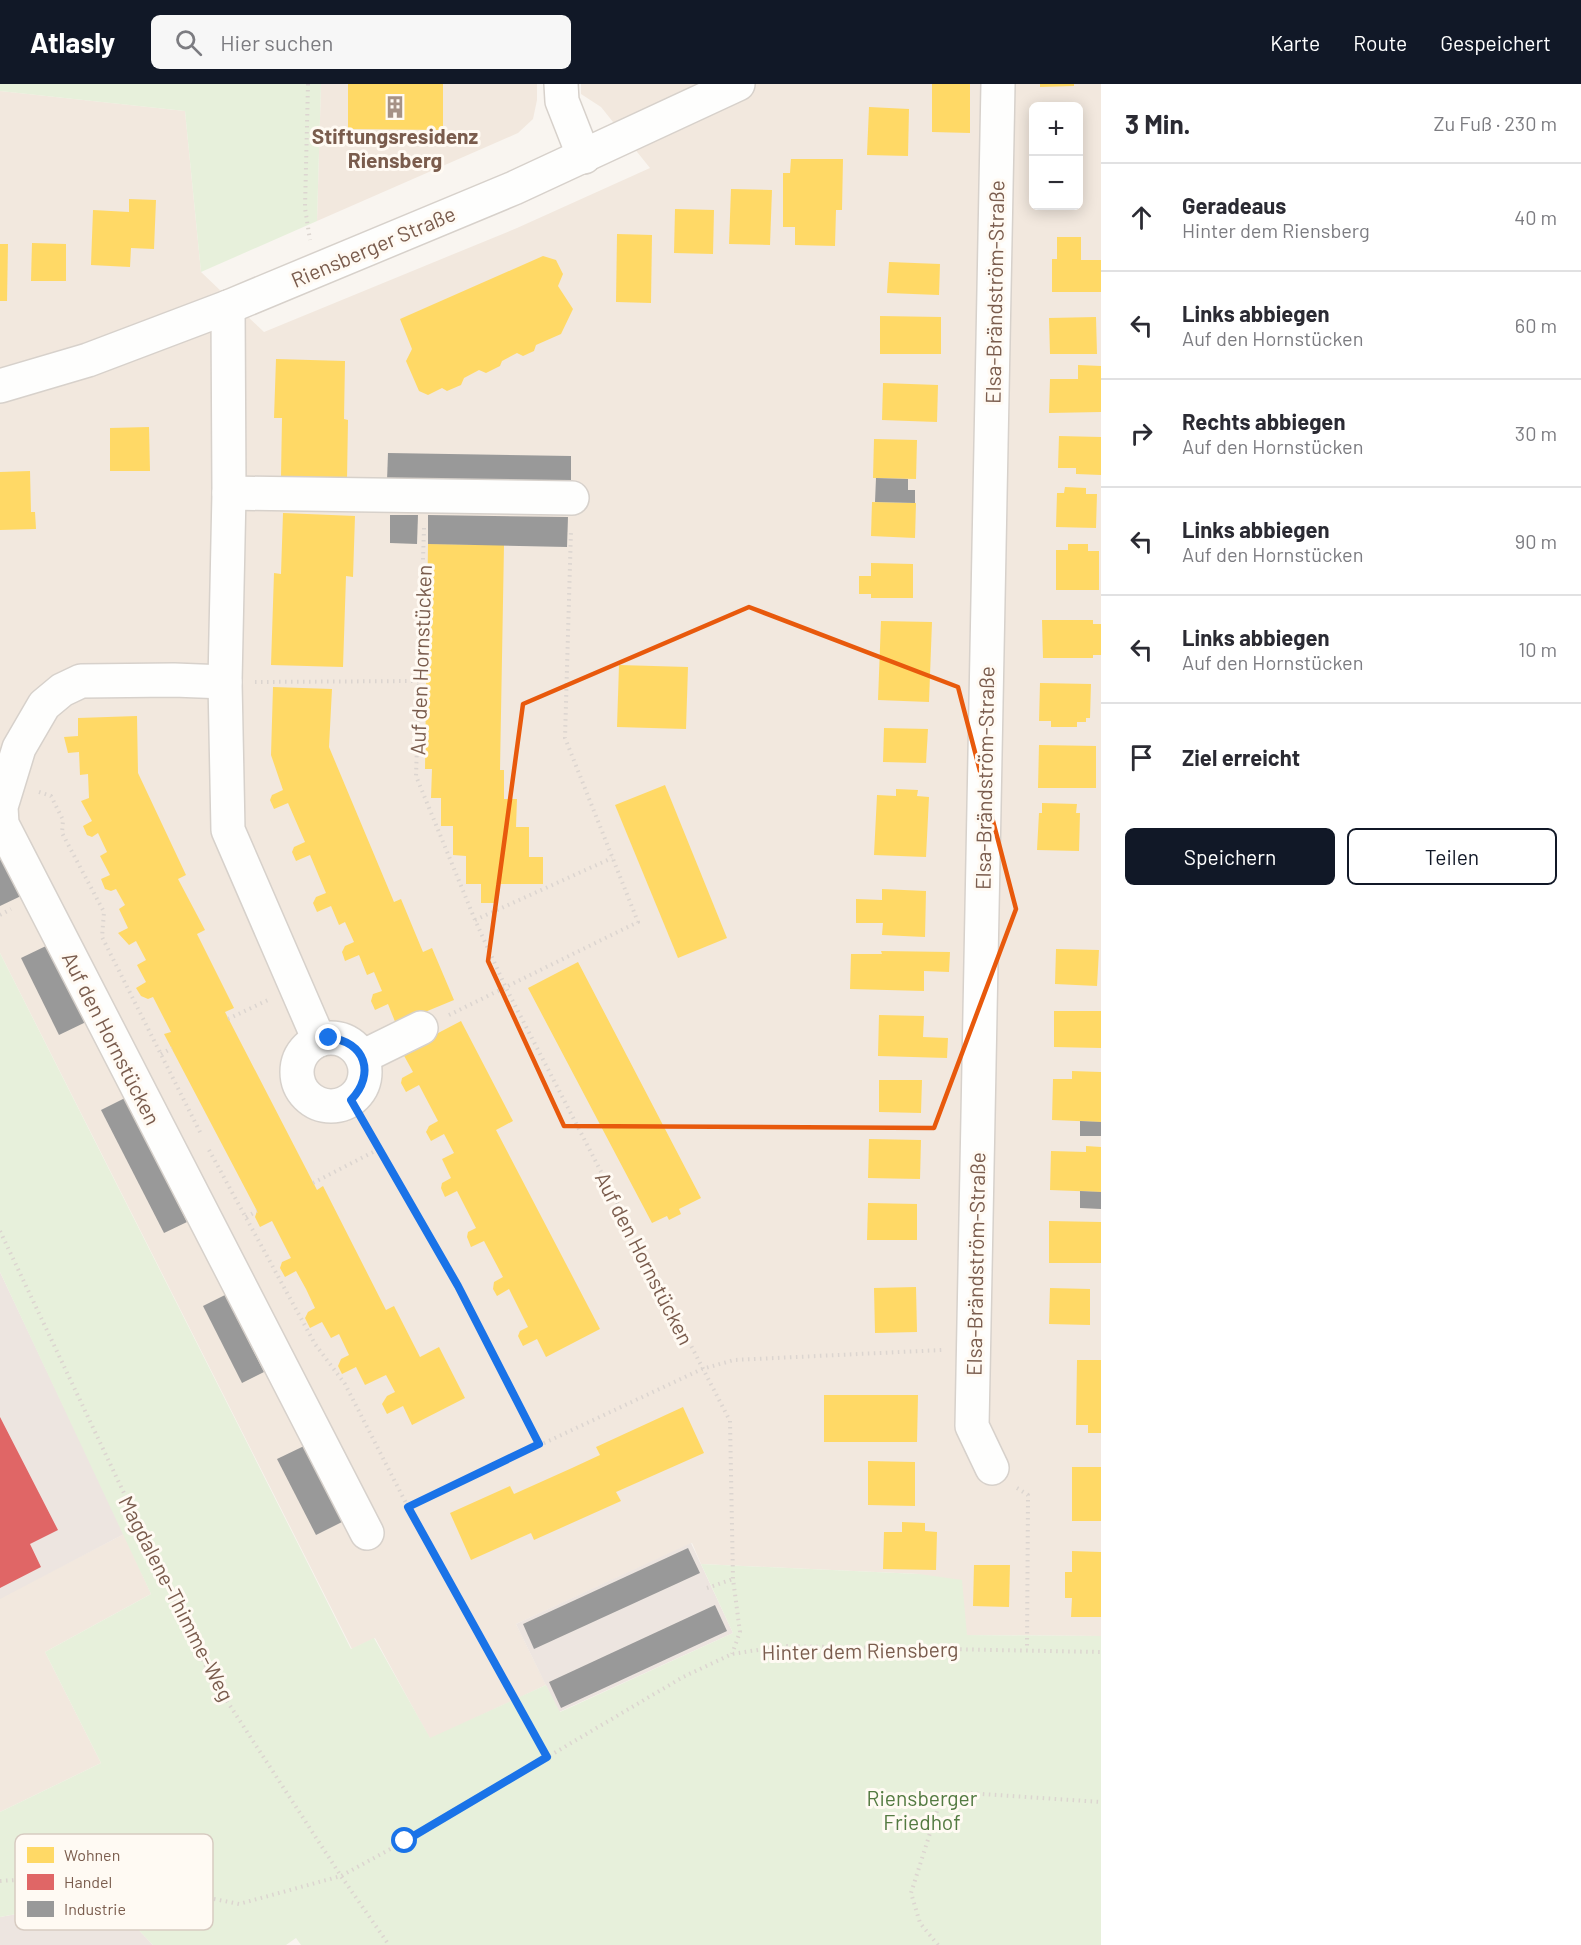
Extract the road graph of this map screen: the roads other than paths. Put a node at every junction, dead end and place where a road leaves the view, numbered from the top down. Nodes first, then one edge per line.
1 (561, 84) edge
2 (738, 84) edge
3 (998, 84) edge
4 (584, 157) junction
5 (228, 307) junction
6 (0, 386) edge
7 (229, 493) junction
8 (572, 498) road end
9 (225, 682) junction
10 (421, 1028) road end
11 (319, 1040) junction
12 (362, 1057) junction
13 (992, 1468) road end
14 (367, 1533) dead end

1 - 4 street
2 - 4 street, Riensberger Straße
3 - 13 street, Elsa-Brändström-Straße
4 - 5 street, Riensberger Straße
5 - 6 street, Riensberger Straße
5 - 7 street
7 - 8 street
7 - 9 street
9 - 11 street
9 - 14 street, Auf den Hornstücken
10 - 12 street
11 - 12 street
11 - 12 street

